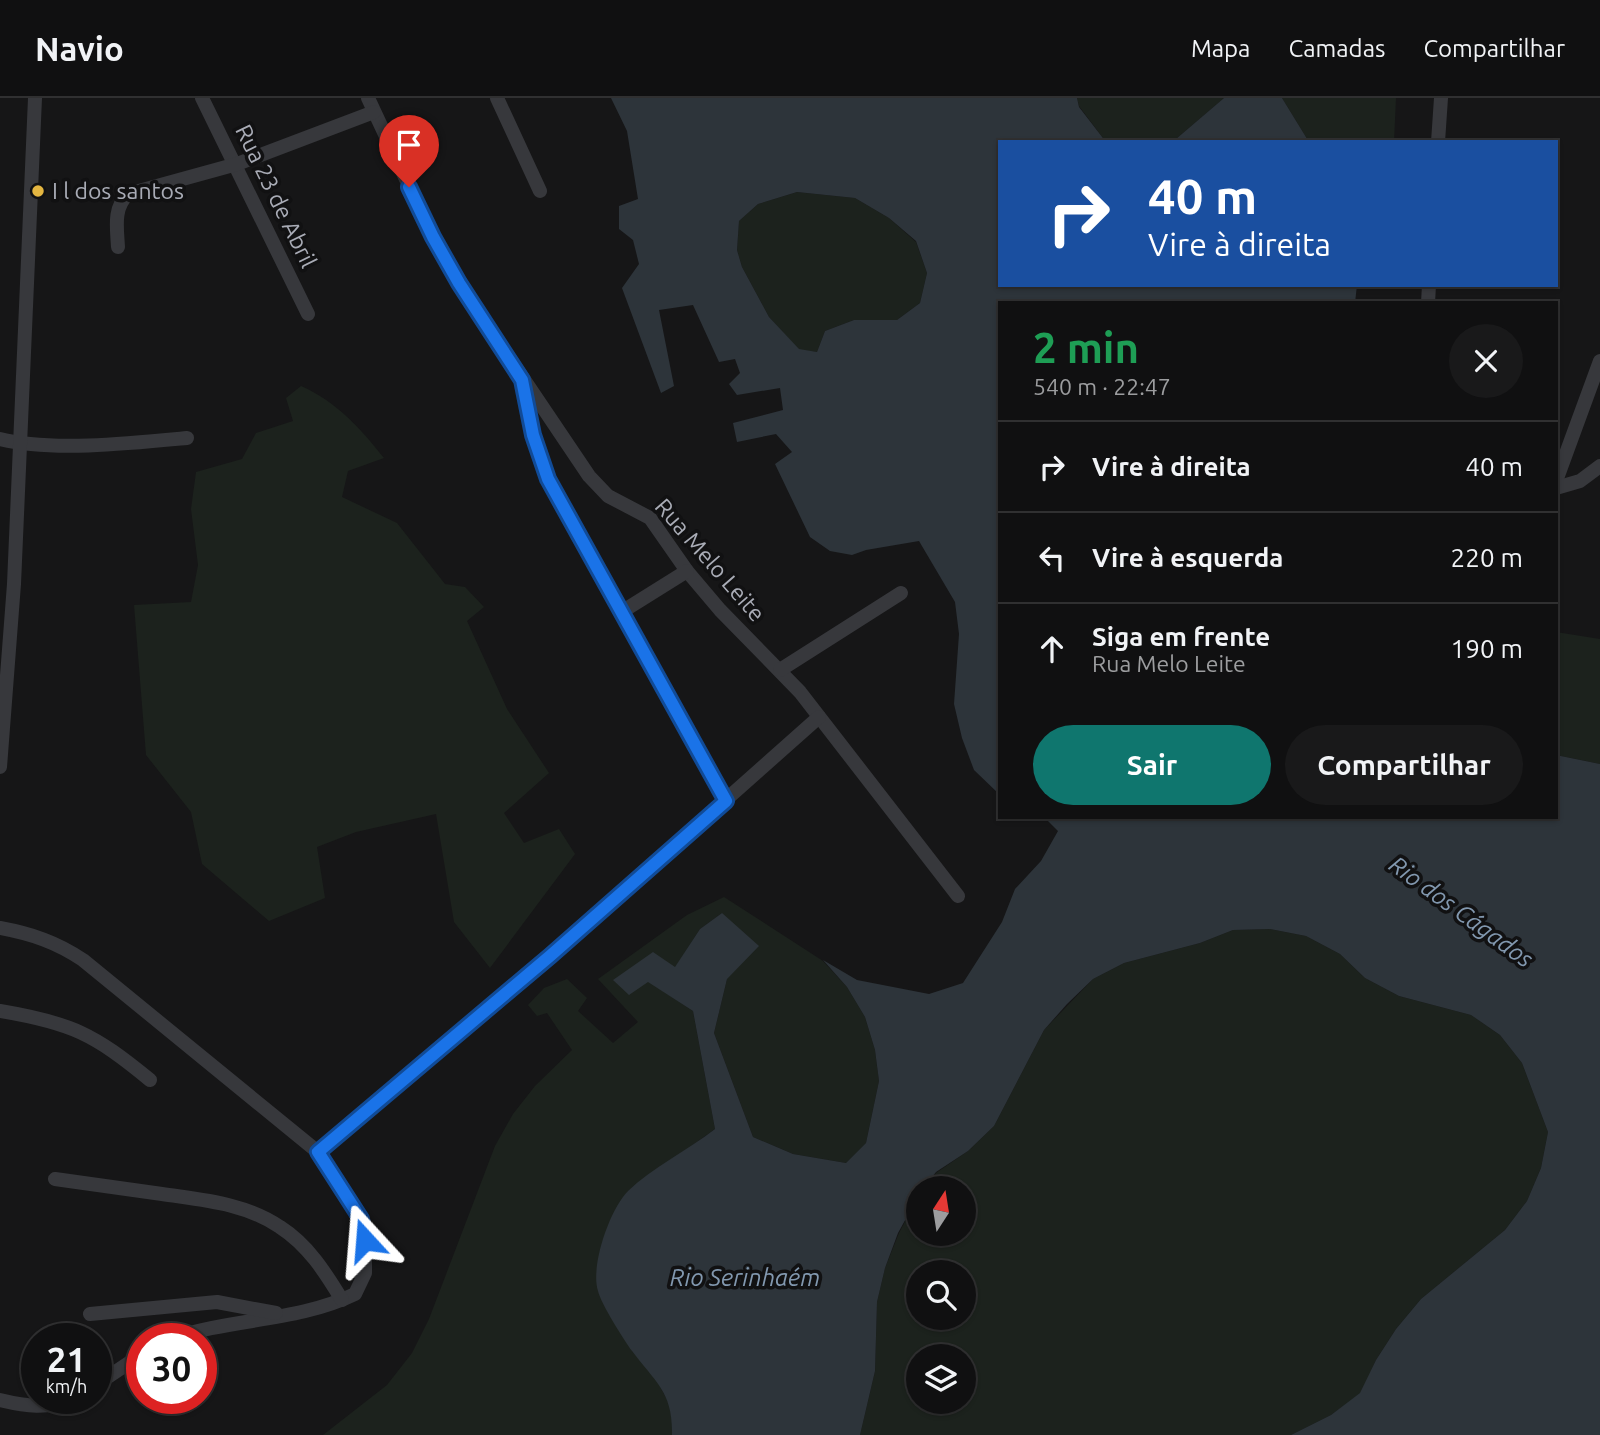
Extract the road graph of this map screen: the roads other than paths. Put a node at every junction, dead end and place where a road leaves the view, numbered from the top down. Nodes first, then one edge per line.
1 (35, 98) edge
2 (202, 98) edge
3 (497, 98) edge
4 (1441, 98) edge
5 (371, 105) edge
6 (1438, 140) edge
7 (237, 164) junction
8 (540, 191) dead end
9 (118, 247) dead end
10 (309, 314) dead end
11 (1600, 361) edge
12 (522, 380) junction
13 (187, 438) dead end
14 (0, 439) edge
15 (20, 444) junction
16 (1600, 466) edge
17 (1558, 476) edge
18 (1558, 487) edge
19 (687, 571) junction
20 (901, 593) dead end
21 (623, 611) junction
22 (780, 670) junction
23 (819, 718) junction
24 (0, 767) edge
25 (726, 801) junction
26 (958, 896) dead end
27 (0, 928) edge
28 (0, 1011) edge
29 (150, 1080) dead end
30 (318, 1152) junction
31 (55, 1178) dead end
32 (342, 1300) junction
33 (90, 1314) dead end
34 (284, 1315) junction
35 (217, 1326) edge
36 (0, 1400) edge
37 (21, 1406) edge

1 - 15 street
2 - 7 street, Rua 23 de Abril
3 - 8 street
4 - 6 street
5 - 7 street
5 - 12 street, Rua Melo Leite
7 - 9 street
7 - 10 street, Rua 23 de Abril
11 - 17 street
12 - 19 street, Rua Melo Leite
12 - 21 street
13 - 15 street
14 - 15 street
15 - 24 street
16 - 18 street
19 - 21 street
19 - 22 street, Rua Melo Leite
20 - 22 street
21 - 25 street
22 - 23 street, Rua Melo Leite
23 - 25 street
23 - 26 street, Rua Melo Leite
25 - 30 street
27 - 30 street
28 - 29 street
30 - 32 street
31 - 32 street
32 - 34 street
33 - 34 street
34 - 35 street
36 - 37 street

